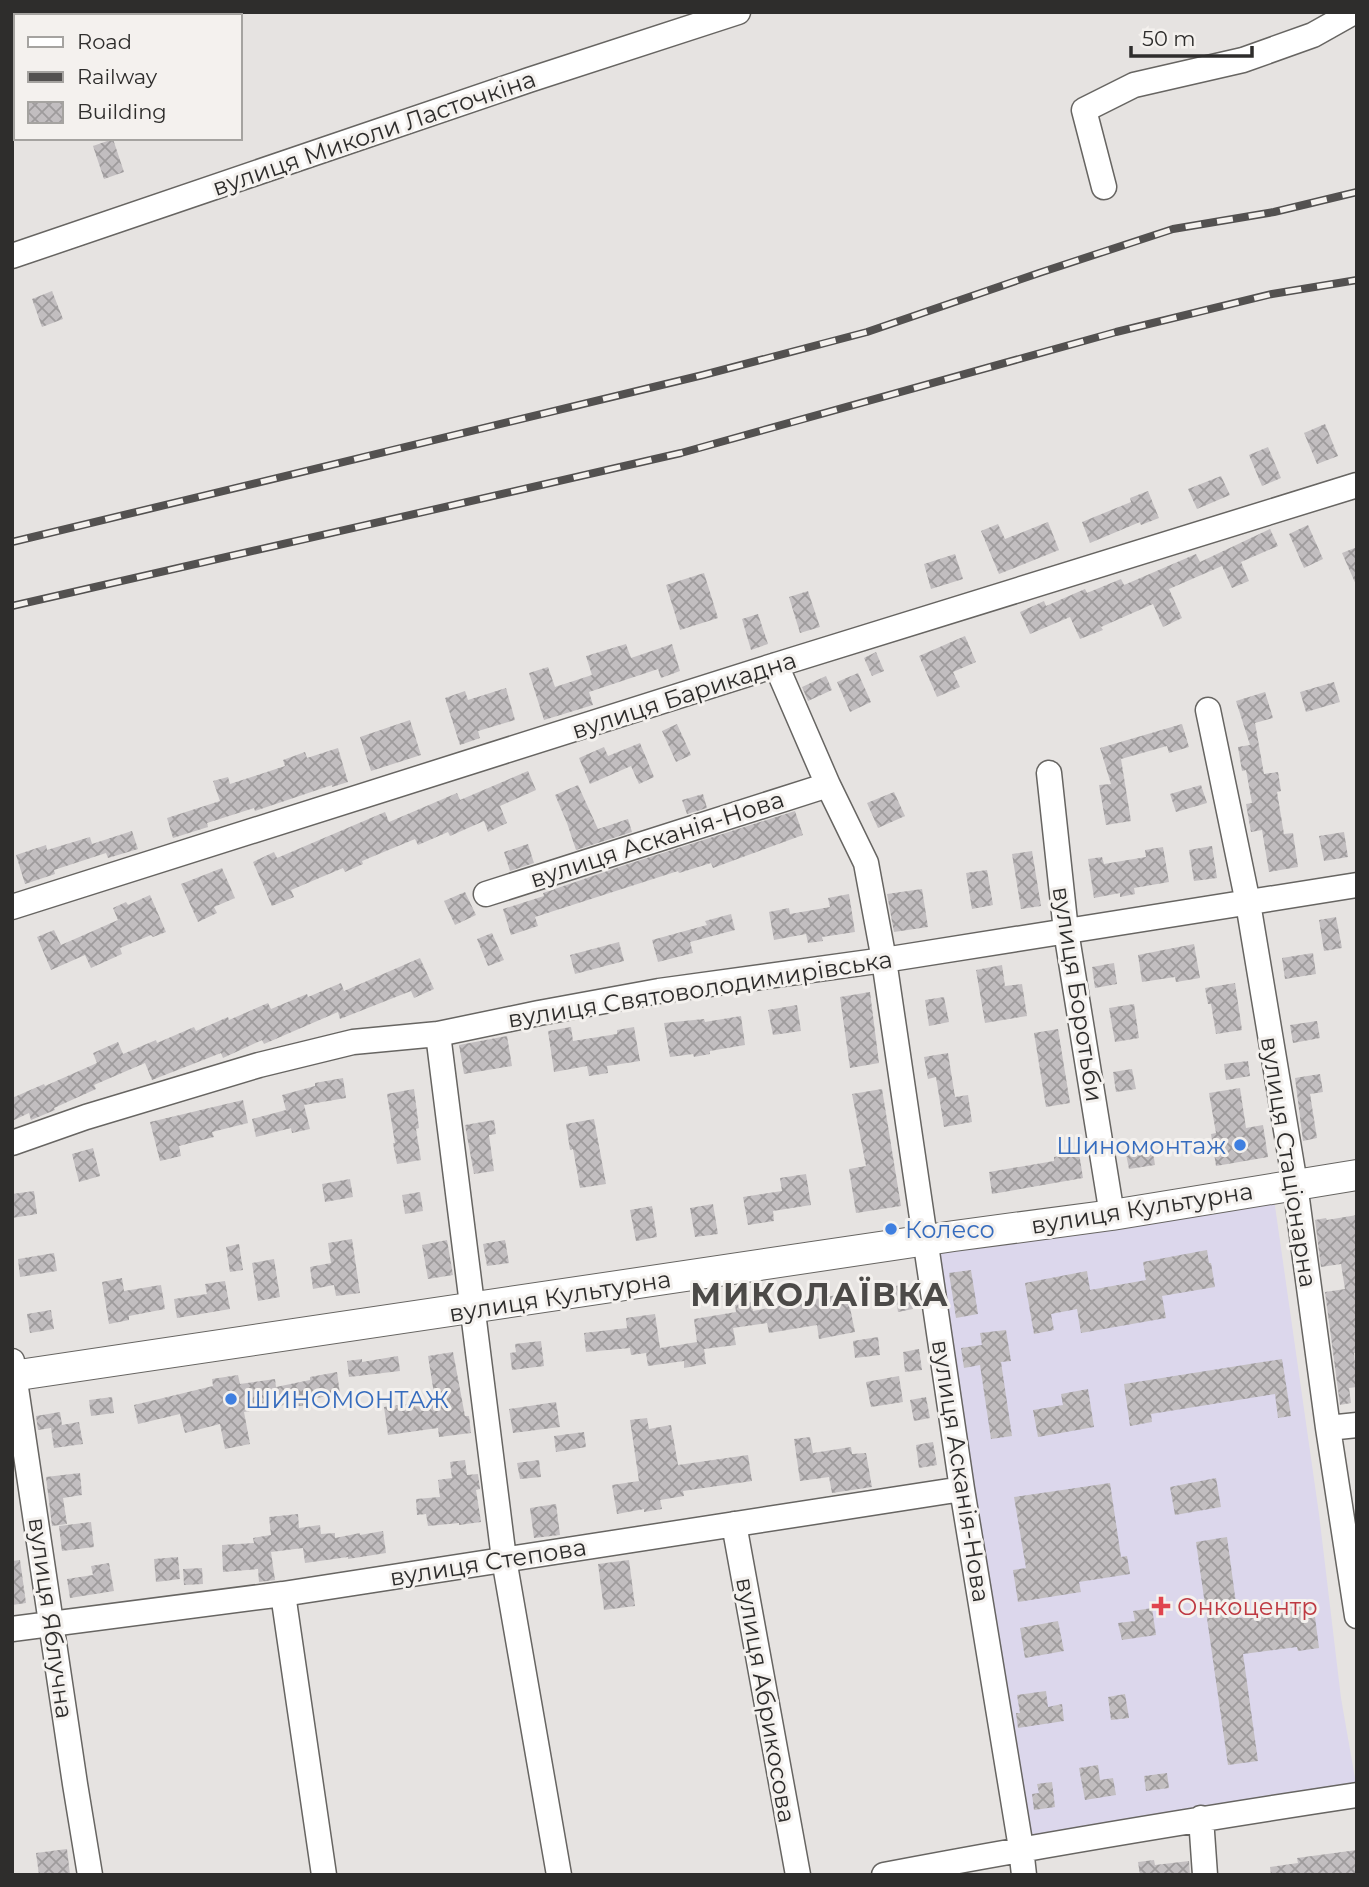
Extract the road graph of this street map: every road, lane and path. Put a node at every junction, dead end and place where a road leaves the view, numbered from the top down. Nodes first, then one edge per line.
1 (738, 12) edge
2 (1354, 12) edge
3 (1104, 187) dead end
4 (12, 256) edge
5 (1357, 485) edge
6 (776, 665) junction
7 (1208, 709) dead end
8 (1049, 773) dead end
9 (828, 785) junction
10 (1357, 885) edge
11 (486, 894) dead end
12 (1248, 903) junction
13 (12, 907) edge
14 (1066, 931) junction
15 (884, 960) junction
16 (438, 1034) junction
17 (12, 1143) edge
18 (1357, 1175) edge
19 (1295, 1184) junction
20 (1112, 1215) junction
21 (926, 1240) junction
22 (471, 1309) junction
23 (13, 1371) edge
24 (1357, 1425) edge
25 (1328, 1428) junction
26 (962, 1489) junction
27 (734, 1524) junction
28 (504, 1559) junction
29 (283, 1594) junction
30 (1357, 1616) edge
31 (51, 1625) junction
32 (12, 1629) edge
33 (1357, 1795) edge
34 (1201, 1818) junction
35 (1021, 1848) junction
36 (90, 1875) edge
37 (324, 1875) edge
38 (559, 1875) edge
39 (798, 1875) edge
40 (884, 1875) edge
41 (1024, 1875) edge
42 (1205, 1875) edge

1 - 4 street, вулиця Миколи Ласточкіна
2 - 3 street
5 - 6 street, вулиця Барикадна
6 - 9 street, вулиця Асканія-Нова
6 - 13 street, вулиця Барикадна
7 - 12 street, вулиця Стаціонарна
8 - 14 street, вулиця Боротьби
9 - 11 street, вулиця Асканія-Нова
9 - 15 street, вулиця Асканія-Нова
10 - 12 street, вулиця Святоволодимирівська
12 - 14 street, вулиця Святоволодимирівська
12 - 19 street, вулиця Стаціонарна
14 - 15 street, вулиця Святоволодимирівська
14 - 20 street, вулиця Боротьби
15 - 16 street, вулиця Святоволодимирівська
15 - 21 street, вулиця Асканія-Нова
16 - 17 street, вулиця Святоволодимирівська
16 - 22 street
18 - 19 main road, вулиця Культурна
19 - 20 main road, вулиця Культурна
19 - 25 street, вулиця Стаціонарна
20 - 21 main road, вулиця Культурна
21 - 22 main road, вулиця Культурна
21 - 26 street, вулиця Асканія-Нова
22 - 23 main road, вулиця Культурна
22 - 28 street
23 - 31 street, вулиця Яблучна
24 - 25 street
25 - 30 street, вулиця Стаціонарна
26 - 27 street, вулиця Степова
26 - 35 street, вулиця Асканія-Нова
27 - 28 street, вулиця Степова
27 - 39 street, вулиця Абрикосова
28 - 29 street, вулиця Степова
28 - 38 street
29 - 31 street, вулиця Степова
29 - 37 street
31 - 32 street, вулиця Степова
31 - 36 street, вулиця Яблучна
33 - 34 street
34 - 35 street
34 - 42 street
35 - 40 street
35 - 41 street, вулиця Асканія-Нова

